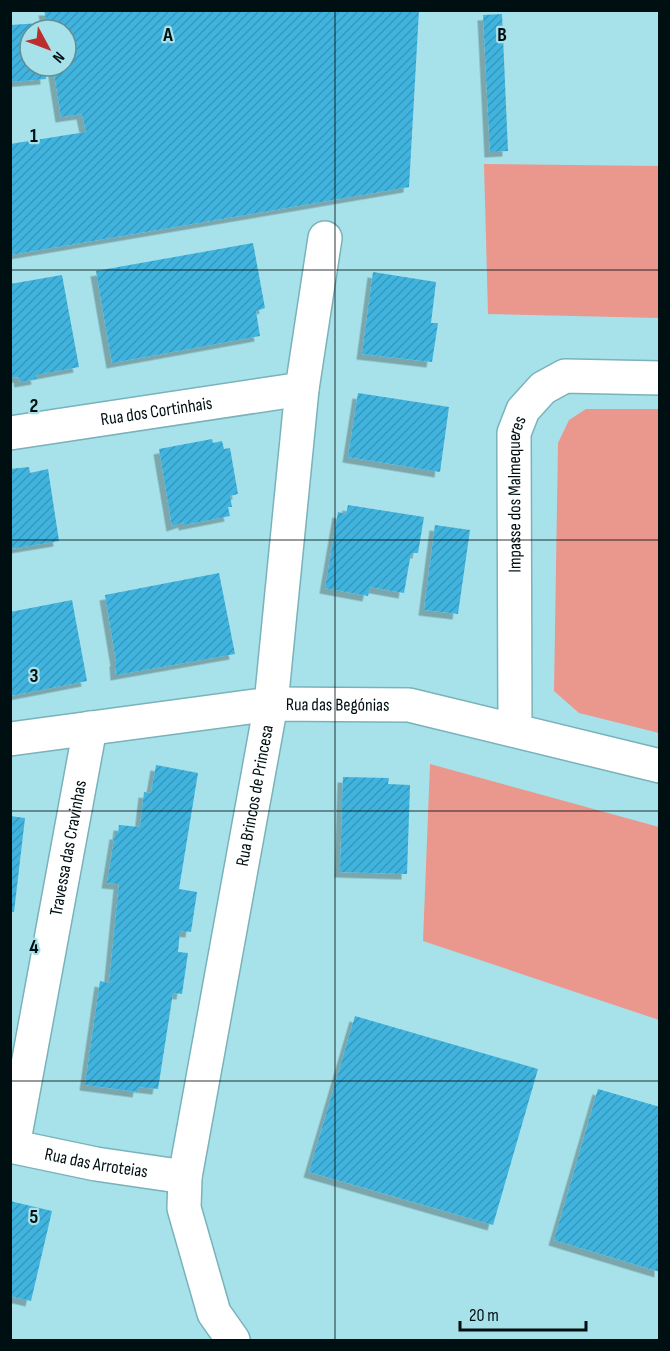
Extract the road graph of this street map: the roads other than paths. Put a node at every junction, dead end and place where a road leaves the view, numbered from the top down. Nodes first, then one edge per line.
1 (325, 238) dead end
2 (660, 378) edge
3 (302, 389) junction
4 (10, 433) edge
5 (271, 704) junction
6 (90, 728) junction
7 (515, 730) junction
8 (10, 739) edge
9 (660, 766) edge
10 (12, 1146) edge
11 (185, 1177) junction
12 (233, 1341) edge

1 - 3 street, Rua Brincos de Princesa
2 - 7 street, Impasse dos Malmequeres
3 - 4 street, Rua dos Cortinhais
3 - 5 street, Rua Brincos de Princesa
5 - 6 street, Rua das Begónias
5 - 7 street, Rua das Begónias
5 - 11 street, Rua Brincos de Princesa
6 - 8 street, Rua das Begónias
6 - 10 street, Travessa das Cravinhas
7 - 9 street, Rua das Begónias
10 - 11 street, Rua das Arroteias
11 - 12 street, Rua Brincos de Princesa

